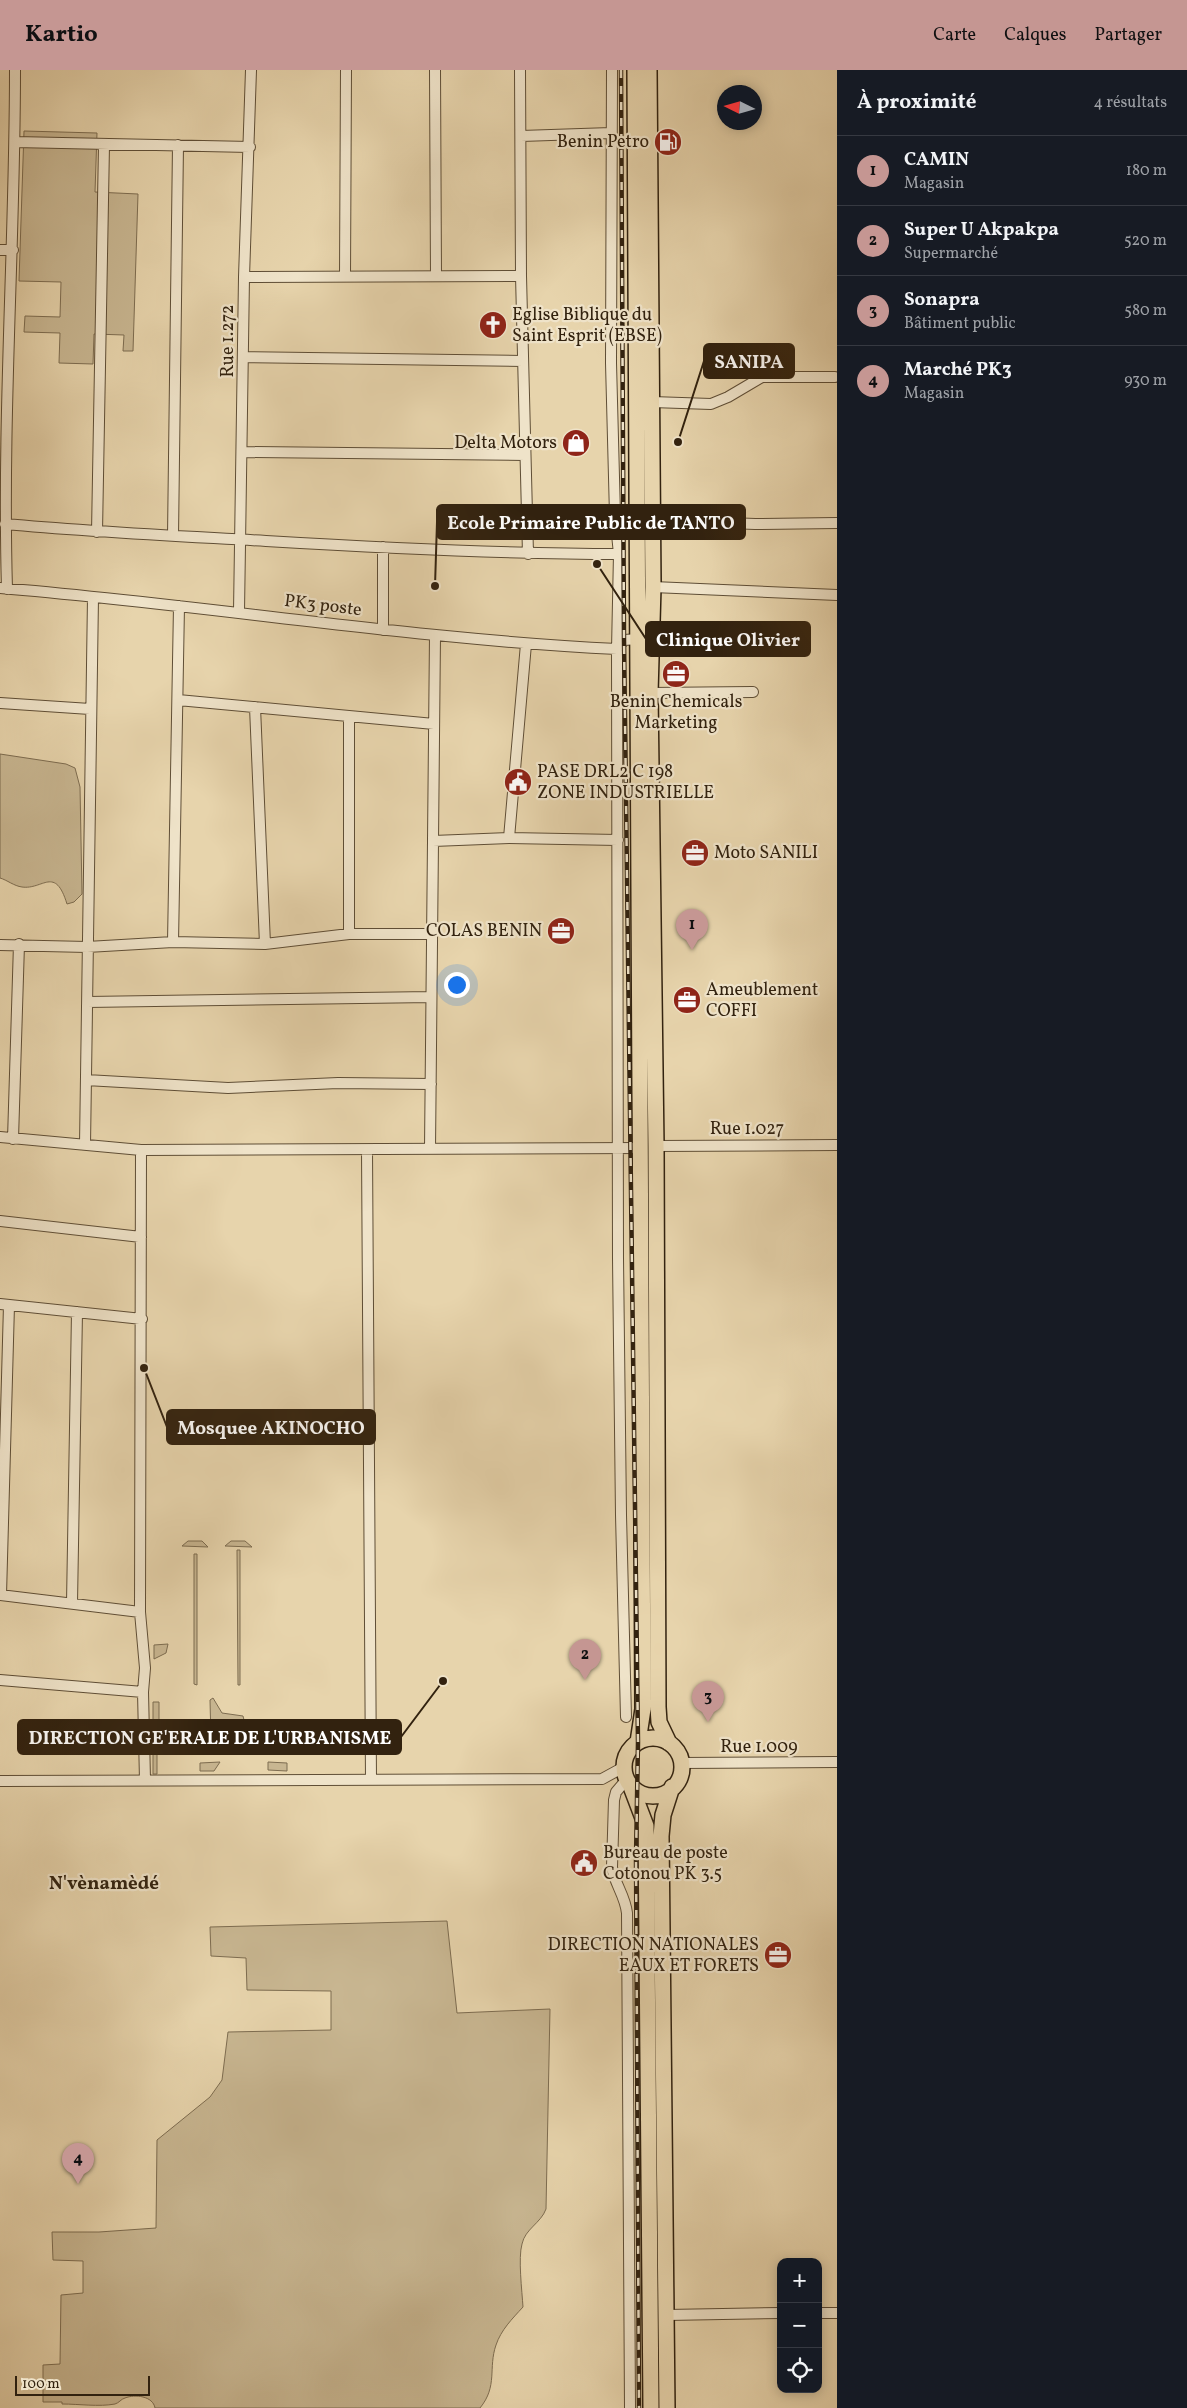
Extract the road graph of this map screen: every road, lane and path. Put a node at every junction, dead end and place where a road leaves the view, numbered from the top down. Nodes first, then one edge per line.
1 (15, 70) edge
2 (251, 70) edge
3 (346, 70) edge
4 (435, 70) edge
5 (520, 70) edge
6 (612, 70) edge
7 (635, 70) edge
8 (649, 70) edge
9 (611, 133) junction
10 (521, 136) junction
11 (15, 142) junction
12 (104, 144) junction
13 (178, 145) junction
14 (250, 147) junction
15 (0, 250) edge
16 (13, 250) junction
17 (436, 276) junction
18 (521, 276) junction
19 (244, 277) junction
20 (345, 277) junction
21 (244, 357) junction
22 (523, 361) junction
23 (834, 377) dead end
24 (652, 402) junction
25 (242, 452) junction
26 (525, 455) junction
27 (652, 520) junction
28 (837, 523) edge
29 (5, 524) junction
30 (97, 532) junction
31 (173, 536) junction
32 (242, 539) junction
33 (383, 548) junction
34 (528, 554) junction
35 (619, 554) junction
36 (654, 587) junction
37 (4, 589) edge
38 (837, 595) edge
39 (93, 597) junction
40 (179, 606) junction
41 (239, 612) junction
42 (383, 630) junction
43 (435, 635) junction
44 (639, 639) junction
45 (526, 644) junction
46 (617, 649) junction
47 (752, 692) dead end
48 (650, 693) junction
49 (178, 700) junction
50 (0, 703) edge
51 (255, 707) junction
52 (90, 709) junction
53 (349, 716) junction
54 (434, 724) junction
55 (509, 838) junction
56 (618, 840) junction
57 (433, 841) junction
58 (349, 934) junction
59 (432, 934) junction
60 (173, 942) junction
61 (19, 944) junction
62 (265, 944) junction
63 (0, 945) edge
64 (87, 947) junction
65 (431, 997) junction
66 (87, 1002) junction
67 (86, 1080) junction
68 (430, 1084) junction
69 (0, 1138) edge
70 (13, 1139) junction
71 (86, 1145) junction
72 (837, 1145) edge
73 (649, 1147) junction
74 (619, 1148) junction
75 (430, 1149) junction
76 (141, 1150) junction
77 (367, 1150) junction
78 (0, 1221) edge
79 (141, 1237) junction
80 (4, 1304) edge
81 (76, 1312) junction
82 (142, 1319) junction
83 (1, 1595) edge
84 (72, 1603) junction
85 (140, 1612) junction
86 (0, 1680) edge
87 (143, 1692) junction
88 (626, 1717) dead end
89 (638, 1742) junction
90 (669, 1743) junction
91 (837, 1762) edge
92 (681, 1763) junction
93 (627, 1777) junction
94 (145, 1780) junction
95 (372, 1780) junction
96 (0, 1781) edge
97 (672, 1787) junction
98 (777, 2313) edge
99 (822, 2313) edge
100 (837, 2313) edge
101 (631, 2314) junction
102 (650, 2314) junction
103 (667, 2315) junction
104 (630, 2408) edge
105 (651, 2408) edge
106 (667, 2408) edge

1 - 11 street
2 - 14 street, Rue 1.272
3 - 20 street
4 - 17 street
5 - 10 street
6 - 9 street
7 - 44 highway
8 - 24 highway
9 - 10 street
9 - 35 street
10 - 18 street
11 - 12 street
11 - 16 street
12 - 13 street
12 - 30 street
13 - 14 street
13 - 31 street
14 - 19 street, Rue 1.272
15 - 16 street
16 - 29 street
17 - 18 street
17 - 20 street
18 - 22 street
19 - 20 street
19 - 21 street, Rue 1.272
21 - 22 street
21 - 25 street, Rue 1.272
22 - 26 street
23 - 24 street
24 - 27 highway
25 - 26 street
25 - 32 street, Rue 1.272
26 - 34 street
27 - 28 street
27 - 36 highway
29 - 30 street
29 - 37 street
30 - 31 street
31 - 32 street
32 - 33 street
32 - 41 street, Rue 1.272
33 - 34 street
33 - 42 street
34 - 35 street
35 - 46 street
36 - 38 street
36 - 48 highway
37 - 39 street, PK3 poste
39 - 40 street, PK3 poste
39 - 52 street
40 - 41 street, PK3 poste
40 - 49 street
41 - 42 street, PK3 poste
42 - 43 street, PK3 poste
43 - 45 street, PK3 poste
43 - 54 street
44 - 46 street, PK3 poste
44 - 73 highway
45 - 46 street, PK3 poste
45 - 55 street
46 - 56 street
47 - 48 street
48 - 73 highway
49 - 51 street
49 - 60 street
50 - 52 street
51 - 53 street
51 - 62 street
52 - 64 street
53 - 54 street
53 - 58 street
54 - 57 street
55 - 56 street
55 - 57 street
56 - 74 street
57 - 59 street
58 - 59 street
58 - 62 street
59 - 65 street
60 - 62 street
60 - 64 street
61 - 63 street
61 - 64 street
61 - 70 street
64 - 66 street
65 - 66 street
65 - 68 street
66 - 67 street
67 - 68 street
67 - 71 street
68 - 75 street
69 - 70 street, Rue 1.027
70 - 71 street, Rue 1.027
71 - 76 street, Rue 1.027
72 - 73 street, Rue 1.027
73 - 74 street, Rue 1.027
73 - 89 highway
73 - 90 highway
74 - 75 street, Rue 1.027
74 - 88 street
75 - 77 street, Rue 1.027
76 - 77 street, Rue 1.027
76 - 79 street
77 - 95 street
78 - 79 street
79 - 82 street
80 - 81 street
80 - 83 street
81 - 82 street
81 - 84 street
82 - 85 street
83 - 84 street
84 - 85 street
85 - 87 street
86 - 87 street
87 - 94 street
89 - 90 highway
89 - 93 highway
90 - 92 highway
91 - 92 street, Rue 1.009
92 - 97 highway
93 - 95 street
93 - 97 highway
93 - 101 street
93 - 102 highway
94 - 95 street
94 - 96 street
97 - 103 highway
98 - 103 street
99 - 100 street
101 - 102 street
101 - 104 street
102 - 105 highway
103 - 106 highway

